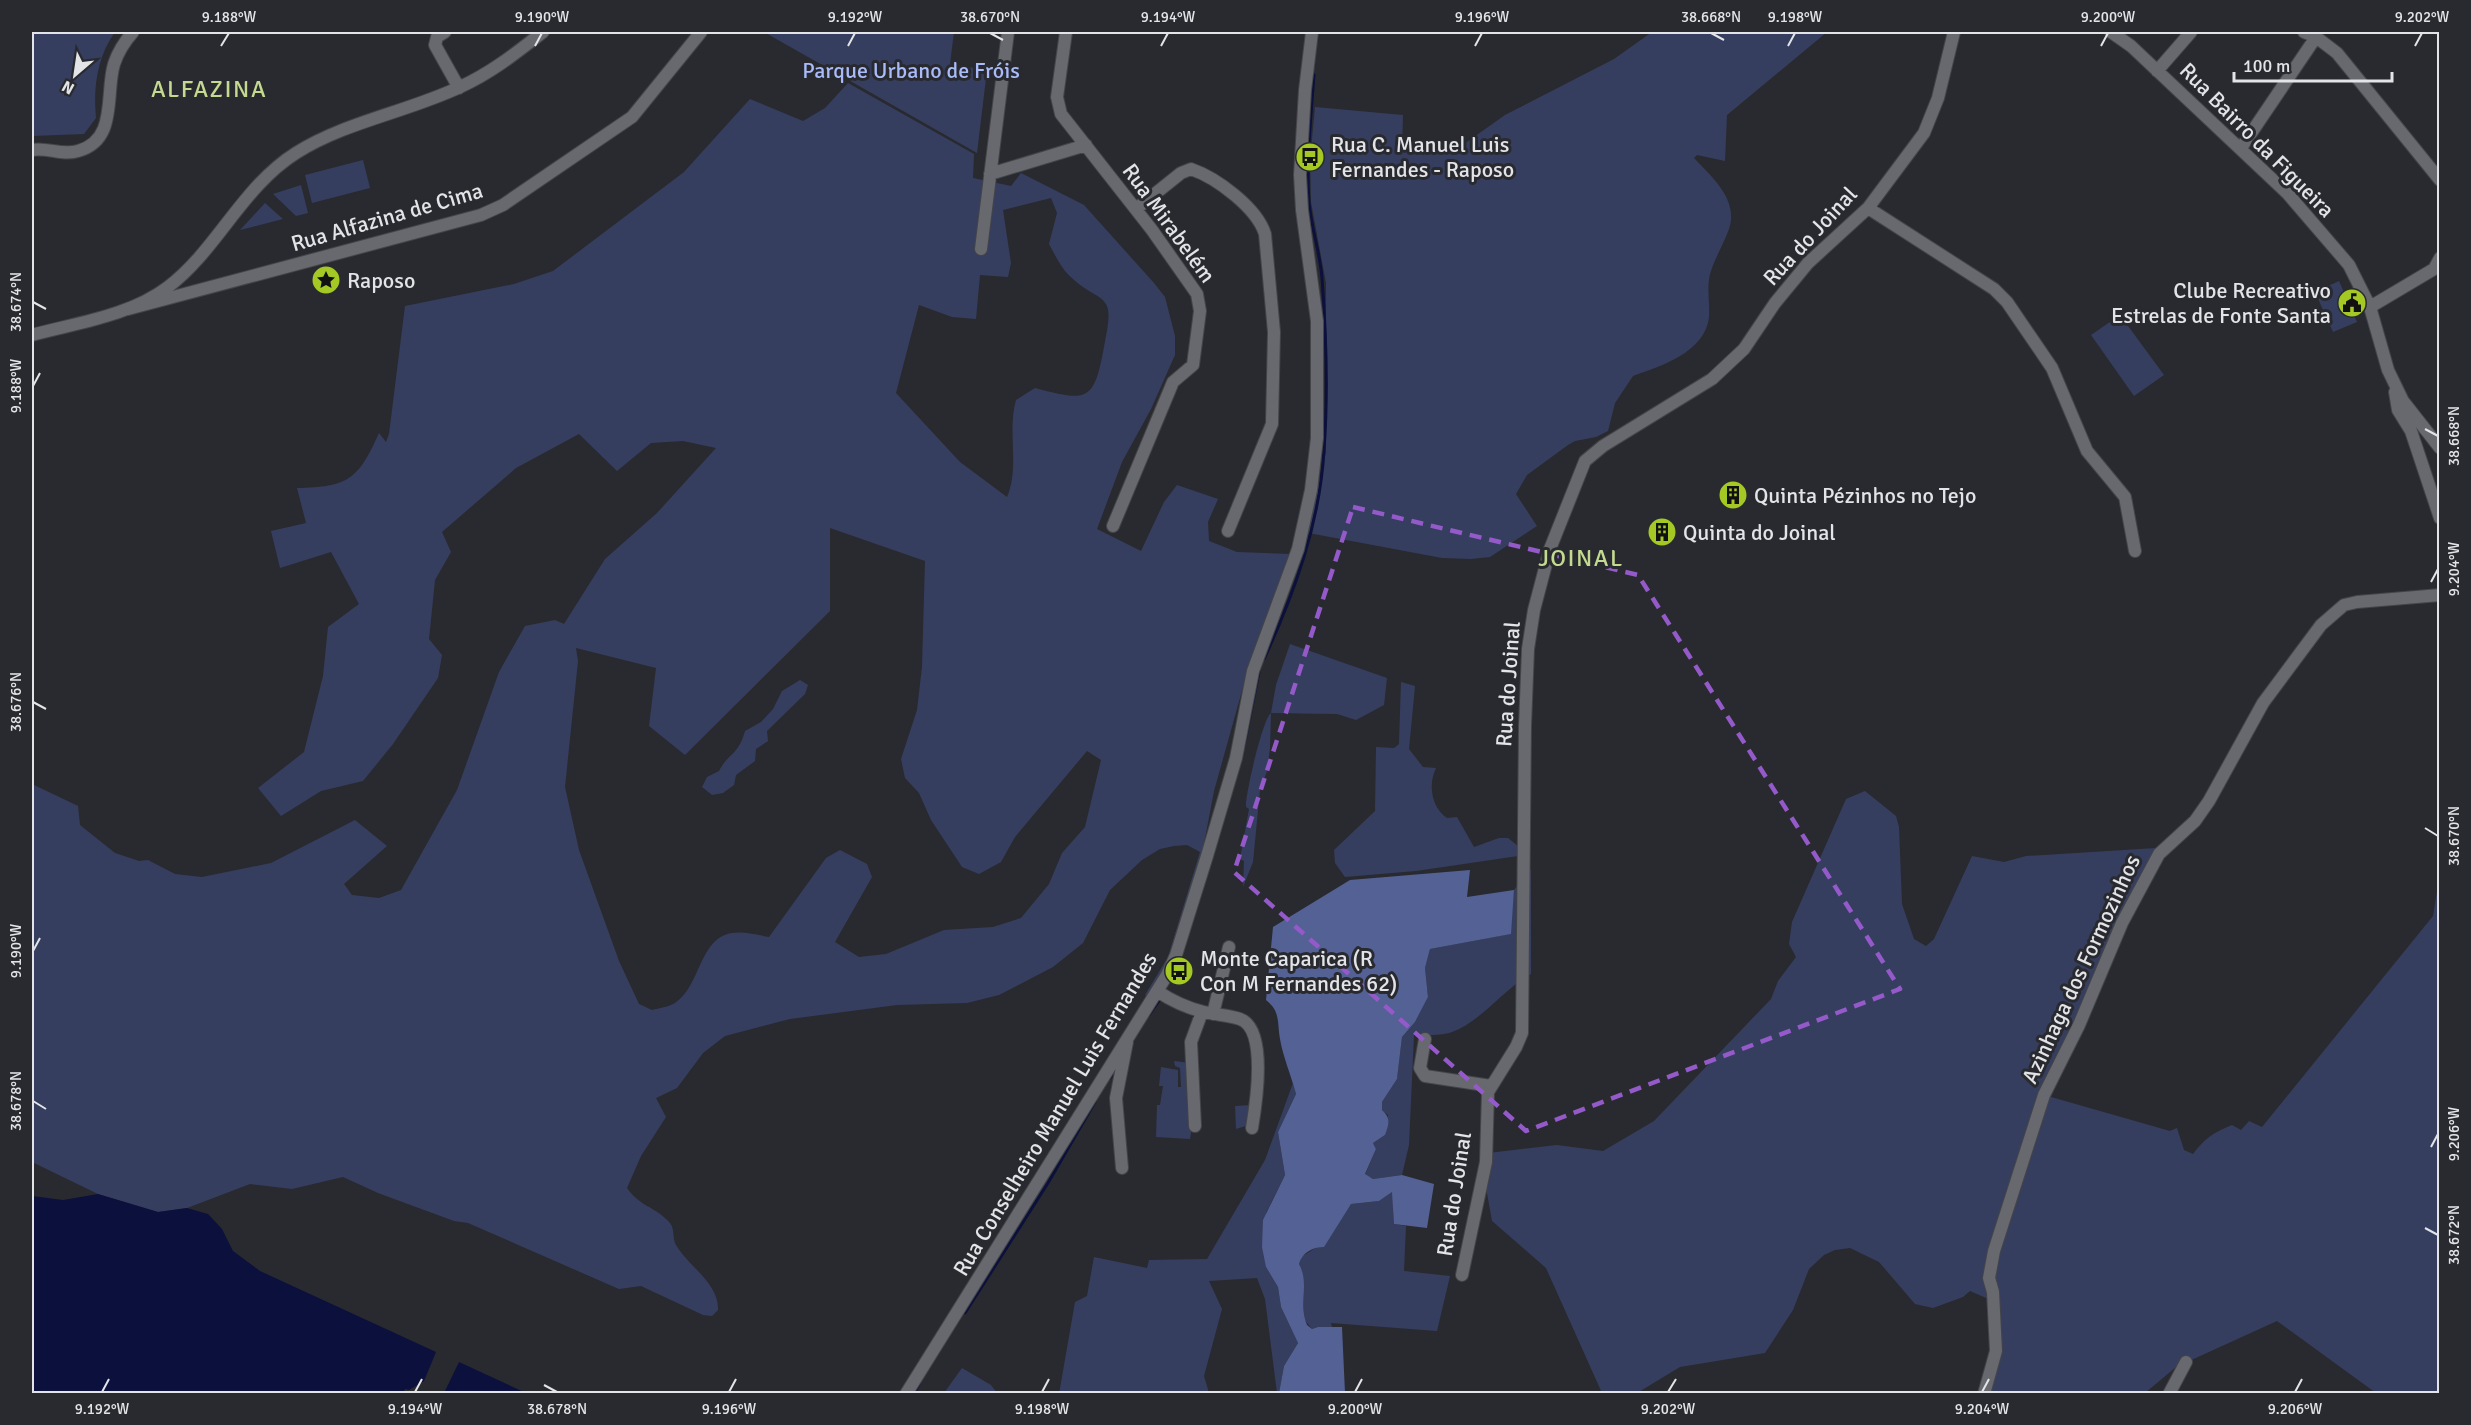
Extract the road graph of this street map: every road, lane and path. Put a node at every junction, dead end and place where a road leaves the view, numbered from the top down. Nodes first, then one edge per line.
1 (133, 32) edge
2 (445, 32) edge
3 (543, 32) edge
4 (702, 32) edge
5 (1008, 32) edge
6 (1066, 32) edge
7 (1312, 32) edge
8 (1954, 32) edge
9 (2112, 32) edge
10 (2191, 32) edge
11 (2304, 32) edge
12 (2316, 37) junction
13 (2157, 71) junction
14 (459, 88) junction
15 (1086, 145) junction
16 (2241, 148) junction
17 (32, 150) edge
18 (990, 174) junction
19 (2439, 180) edge
20 (1868, 208) junction
21 (1136, 209) junction
22 (981, 249) dead end
23 (2438, 263) edge
24 (2370, 307) junction
25 (129, 309) junction
26 (32, 335) edge
27 (2392, 379) junction
28 (2439, 448) edge
29 (2439, 518) edge
30 (1113, 526) dead end
31 (1228, 531) dead end
32 (2135, 551) dead end
33 (2439, 595) edge
34 (1229, 946) dead end
35 (1157, 991) junction
36 (1207, 1013) junction
37 (1128, 1036) junction
38 (1425, 1040) dead end
39 (1491, 1086) junction
40 (1195, 1126) dead end
41 (1252, 1128) dead end
42 (1122, 1168) dead end
43 (1462, 1275) dead end
44 (2186, 1362) dead end
45 (906, 1394) edge
46 (1984, 1394) edge
47 (2169, 1394) edge

1 - 17 street
2 - 14 street
3 - 14 street
4 - 25 street, Rua Alfazina de Cima
5 - 18 street
6 - 15 street, Rua Mirabelém
7 - 35 street, Rua Conselheiro Manuel Luis Fernandes
8 - 20 street, Rua do Joinal
9 - 13 street, Rua Bairro da Figueira
10 - 13 street
11 - 12 street
12 - 16 street
12 - 19 street
13 - 16 street, Rua Bairro da Figueira
14 - 25 street
15 - 18 street
15 - 21 street, Rua Mirabelém
16 - 24 street, Rua Bairro da Figueira
18 - 22 street
20 - 32 street
20 - 39 street, Rua do Joinal
21 - 30 street, Rua Mirabelém
21 - 31 street
23 - 24 street
24 - 27 street, Rua Bairro da Figueira
25 - 26 street
27 - 28 street, Rua Bairro da Figueira
27 - 29 street
33 - 46 street, Azinhaga dos Formozinhos
34 - 36 street
35 - 36 street
35 - 37 street, Rua Conselheiro Manuel Luis Fernandes
36 - 40 street
36 - 41 street
37 - 42 street
37 - 45 street, Rua Conselheiro Manuel Luis Fernandes
38 - 39 street
39 - 43 street, Rua do Joinal
44 - 47 street

